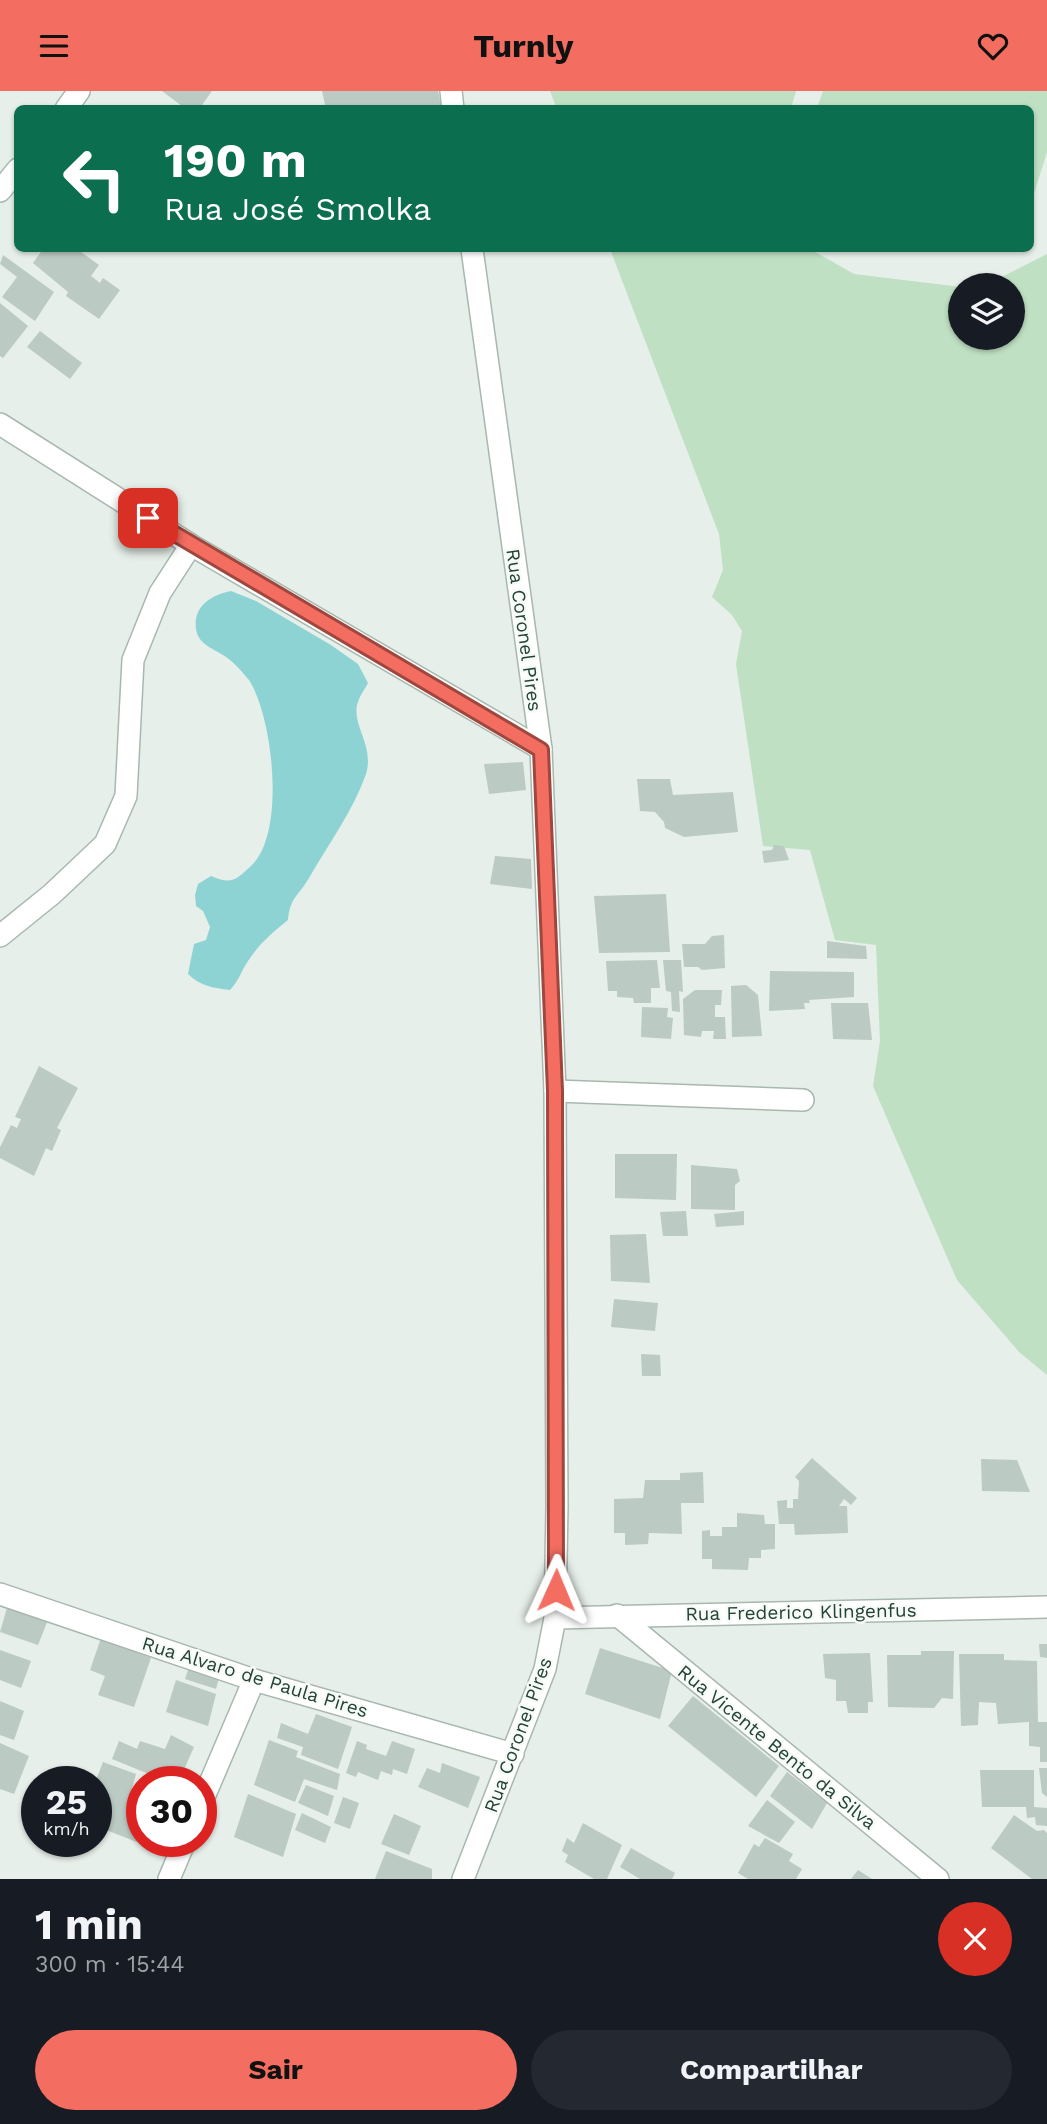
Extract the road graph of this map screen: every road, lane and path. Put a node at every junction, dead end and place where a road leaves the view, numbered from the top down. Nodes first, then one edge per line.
1 (79, 91) edge
2 (68, 105) edge
3 (14, 174) edge
4 (0, 191) edge
5 (472, 252) edge
6 (0, 424) edge
7 (191, 545) junction
8 (541, 750) junction
9 (0, 936) edge
10 (555, 1091) junction
11 (803, 1100) dead end
12 (0, 1594) edge
13 (1047, 1607) edge
14 (617, 1615) junction
15 (555, 1618) junction
16 (254, 1680) junction
17 (513, 1755) junction
18 (217, 1767) edge
19 (178, 1857) edge
20 (169, 1879) edge
21 (463, 1879) edge
22 (938, 1879) edge

1 - 2 street
3 - 4 street
5 - 8 street, Rua Coronel Pires
6 - 7 street
7 - 8 street
7 - 9 street
8 - 10 street, Rua Coronel Pires
10 - 11 street
10 - 15 street, Rua Coronel Pires
12 - 16 street, Rua Alvaro de Paula Pires
13 - 14 street, Rua Frederico Klingenfus
14 - 15 street, Rua Frederico Klingenfus
14 - 22 street, Rua Vicente Bento da Silva
15 - 17 street, Rua Coronel Pires
16 - 17 street, Rua Alvaro de Paula Pires
16 - 18 street
17 - 21 street, Rua Coronel Pires
19 - 20 street

